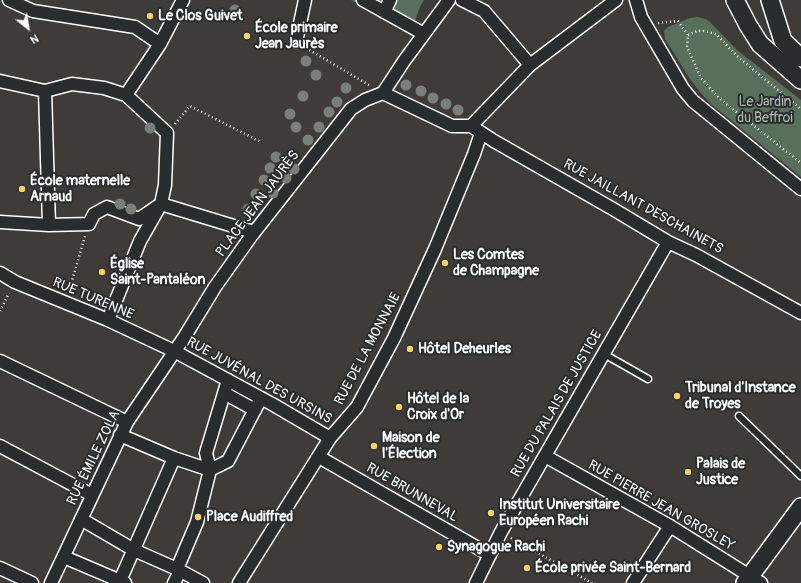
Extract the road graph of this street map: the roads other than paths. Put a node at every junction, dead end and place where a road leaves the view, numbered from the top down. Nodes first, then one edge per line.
1 (9, 0) edge
2 (183, 0) edge
3 (305, 0) edge
4 (363, 0) edge
5 (390, 0) edge
6 (449, 0) edge
7 (462, 0) edge
8 (616, 0) edge
9 (636, 0) edge
10 (735, 0) edge
11 (770, 0) edge
12 (384, 12) junction
13 (424, 34) junction
14 (296, 42) road end
15 (160, 44) junction
16 (801, 58) edge
17 (530, 65) junction
18 (801, 80) edge
19 (0, 81) edge
20 (45, 91) junction
21 (383, 93) junction
22 (126, 95) junction
23 (471, 126) junction
24 (481, 133) junction
25 (801, 189) edge
26 (161, 204) junction
27 (0, 222) edge
28 (49, 225) junction
29 (252, 235) junction
30 (668, 242) junction
31 (0, 274) edge
32 (801, 313) edge
33 (108, 320) junction
34 (174, 351) junction
35 (604, 354) junction
36 (0, 361) edge
37 (228, 380) junction
38 (648, 380) dead end
39 (224, 393) junction
40 (261, 398) junction
41 (255, 410) junction
42 (739, 416) dead end
43 (127, 422) junction
44 (120, 435) junction
45 (330, 438) junction
46 (0, 446) edge
47 (545, 456) junction
48 (319, 457) junction
49 (174, 458) junction
50 (210, 470) junction
51 (801, 476) edge
52 (92, 495) junction
53 (801, 506) edge
54 (81, 519) junction
55 (670, 526) junction
56 (134, 550) junction
57 (490, 555) junction
58 (64, 557) junction
59 (0, 568) edge
60 (178, 570) junction
61 (752, 581) edge
62 (121, 582) edge
63 (32, 583) edge
64 (51, 583) edge
65 (174, 583) edge
66 (203, 583) edge
67 (239, 583) edge
68 (476, 583) edge
69 (633, 583) edge

1 - 15 street
2 - 15 street
3 - 14 street
4 - 12 street
5 - 12 street
6 - 13 street
7 - 17 street
8 - 17 street
9 - 25 street
10 - 18 main road
11 - 16 main road
12 - 13 street
13 - 21 street
15 - 22 street
17 - 23 street
19 - 20 street
20 - 22 street
20 - 28 street
21 - 23 street
21 - 29 street, PLACE JEAN JAURÈS
22 - 26 street
23 - 24 street, RUE JAILLANT DESCHAINETS
24 - 30 street, RUE JAILLANT DESCHAINETS
24 - 45 street, RUE DE LA MONNAIE
26 - 28 street
26 - 29 street
26 - 33 street
27 - 28 street
29 - 34 street, PLACE JEAN JAURÈS
30 - 32 street, RUE JAILLANT DESCHAINETS
30 - 35 street, RUE DU PALAIS DE JUSTICE
31 - 33 street, RUE TURENNE
33 - 34 street, RUE TURENNE
34 - 37 street, RUE JUVÉNAL DES URSINS
34 - 43 street, RUE ÉMILE ZOLA
35 - 38 lane
35 - 47 street, RUE DU PALAIS DE JUSTICE
36 - 43 street
37 - 39 street
37 - 40 street, RUE JUVÉNAL DES URSINS
39 - 41 street
39 - 50 street
40 - 41 street
40 - 45 street, RUE JUVÉNAL DES URSINS
41 - 50 street
42 - 51 lane
43 - 44 street, RUE ÉMILE ZOLA
44 - 49 street
44 - 52 street, RUE ÉMILE ZOLA
45 - 48 street, RUE DE LA MONNAIE
46 - 52 street
47 - 55 street, RUE PIERRE JEAN GROSLEY
47 - 57 street, RUE DU PALAIS DE JUSTICE
48 - 57 street, RUE BRUNNEVAL
48 - 67 street, RUE DE LA MONNAIE
49 - 50 street
49 - 56 street
50 - 60 street
52 - 54 street, RUE ÉMILE ZOLA
53 - 61 main road
54 - 56 street
54 - 58 street, RUE ÉMILE ZOLA
55 - 61 street, RUE PIERRE JEAN GROSLEY
55 - 69 street
56 - 60 street
56 - 62 street
57 - 68 street, RUE DU PALAIS DE JUSTICE
58 - 62 street
58 - 64 street, RUE ÉMILE ZOLA
59 - 63 street
60 - 65 street
60 - 66 street

